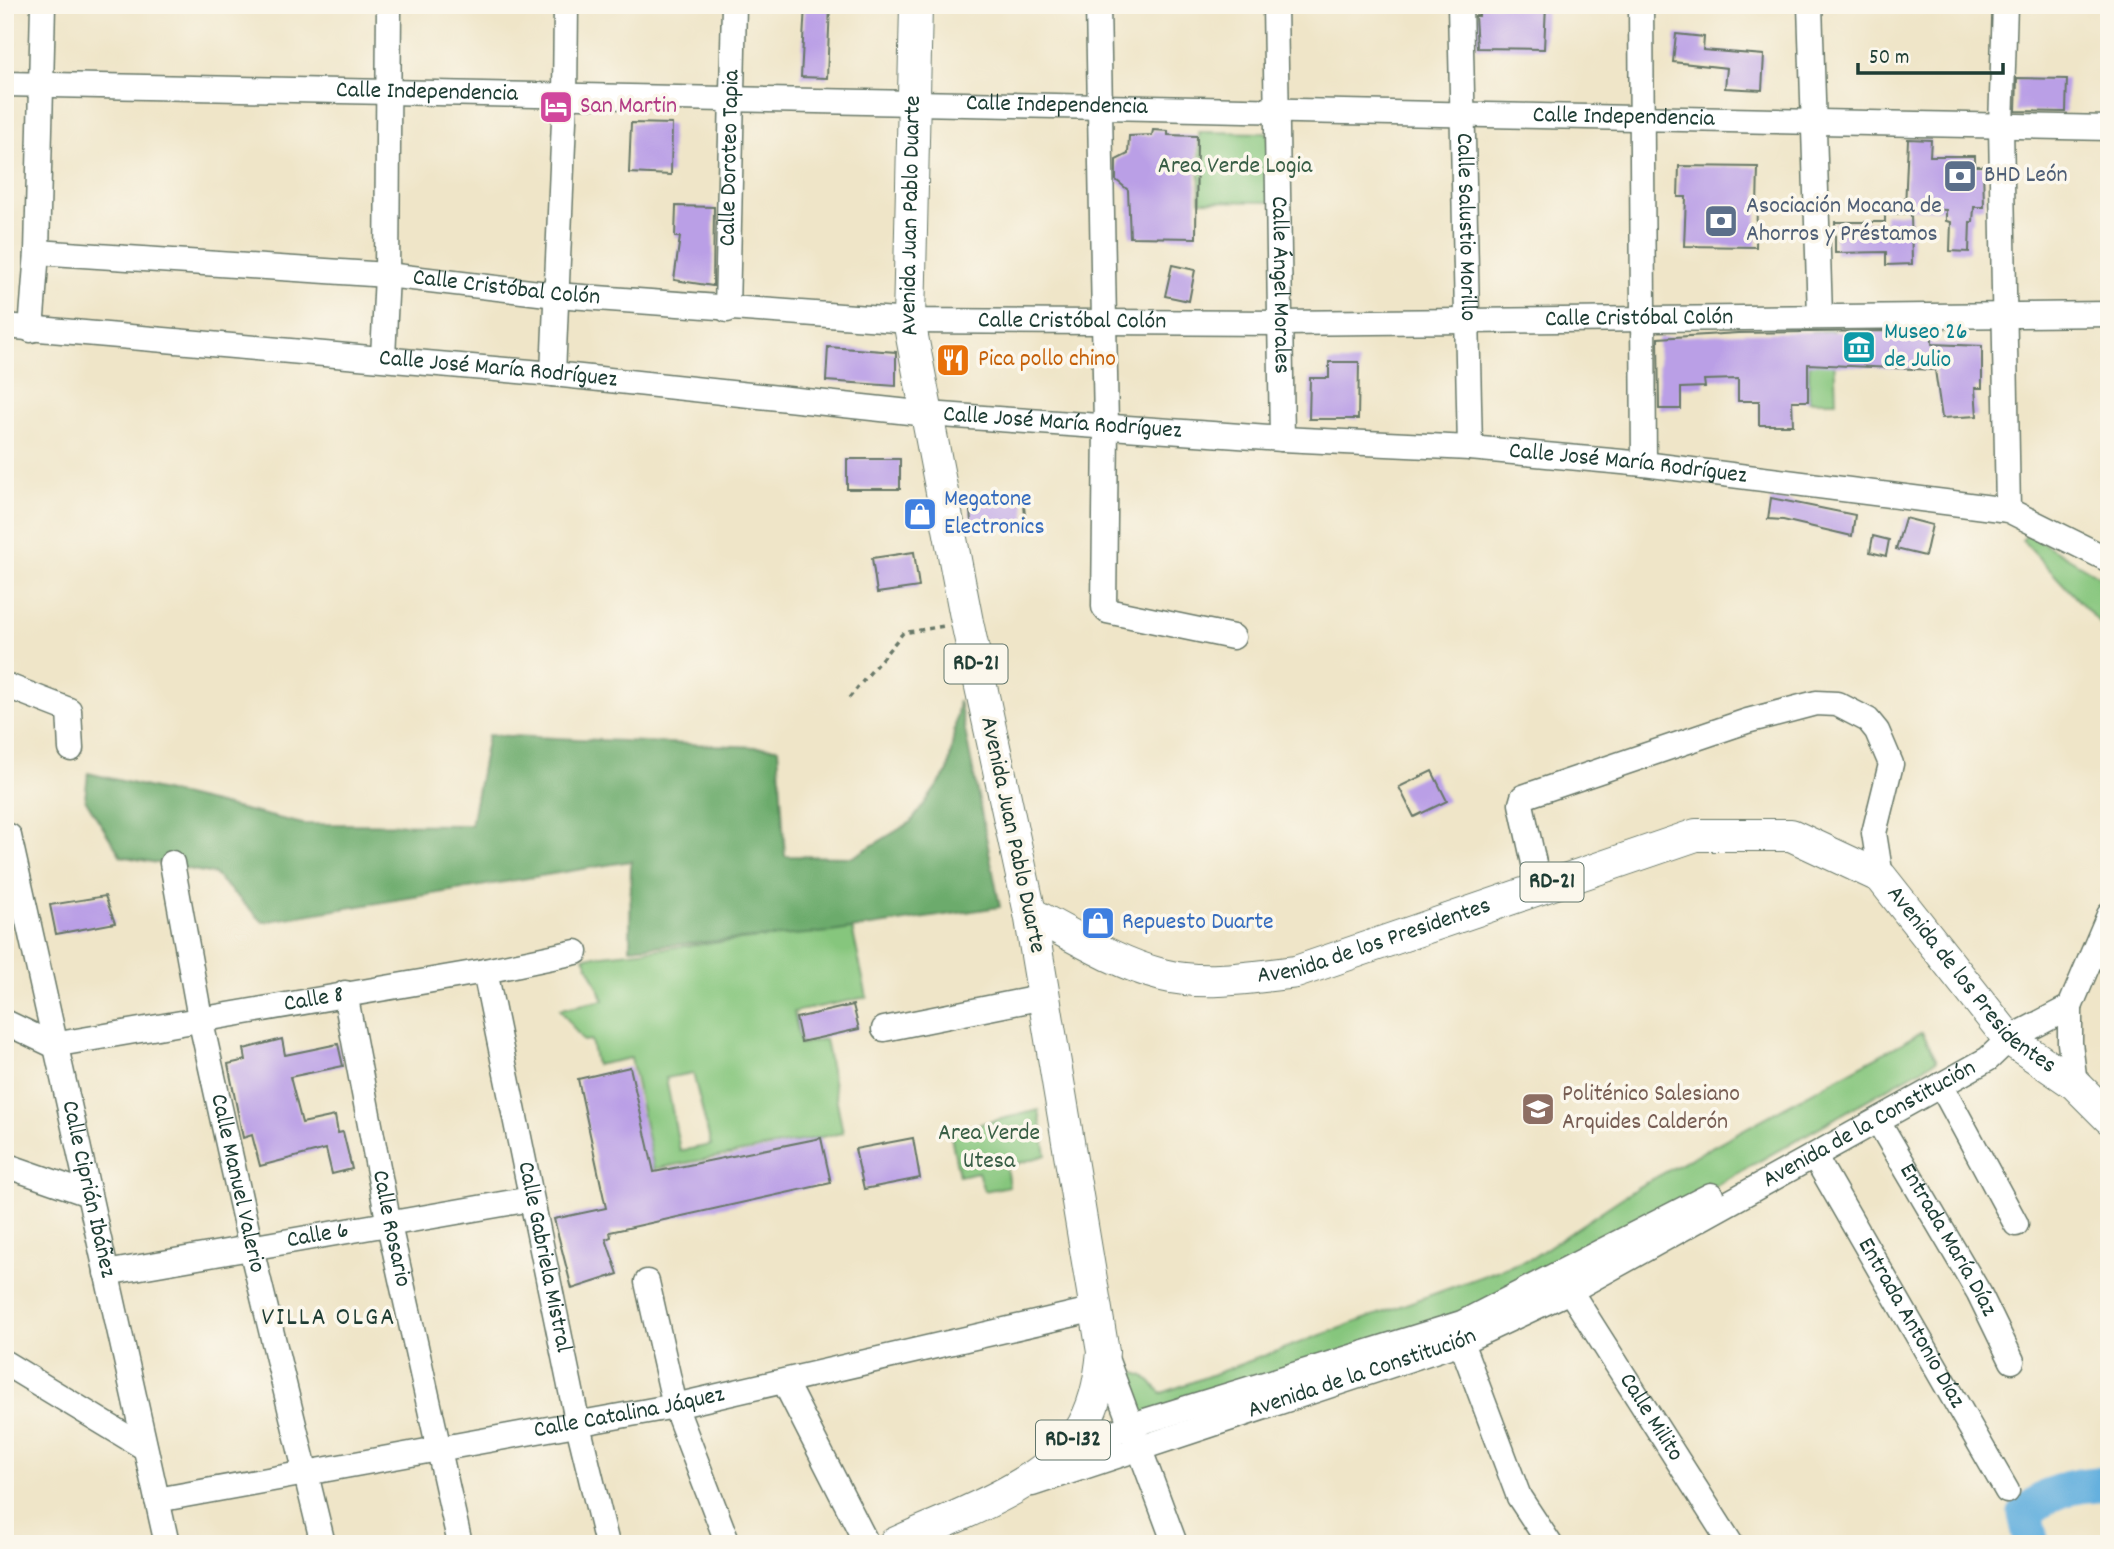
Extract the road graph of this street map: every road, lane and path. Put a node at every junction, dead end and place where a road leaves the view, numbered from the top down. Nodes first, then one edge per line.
1 (43, 5) edge
2 (389, 5) edge
3 (566, 5) edge
4 (734, 5) edge
5 (916, 5) edge
6 (1098, 5) edge
7 (1275, 5) edge
8 (1460, 5) edge
9 (1641, 5) edge
10 (1810, 5) edge
11 (2005, 5) edge
12 (5, 84) edge
13 (39, 87) junction
14 (388, 94) junction
15 (565, 98) junction
16 (732, 101) junction
17 (913, 104) junction
18 (1099, 108) junction
19 (1277, 111) junction
20 (1462, 115) junction
21 (1639, 118) junction
22 (1814, 122) junction
23 (2001, 126) junction
24 (2109, 128) edge
25 (37, 252) junction
26 (387, 275) junction
27 (556, 295) junction
28 (727, 310) junction
29 (2109, 314) edge
30 (1820, 316) junction
31 (2004, 317) junction
32 (1645, 318) junction
33 (909, 321) junction
34 (1104, 321) junction
35 (1469, 322) junction
36 (1281, 323) junction
37 (5, 326) edge
38 (31, 330) junction
39 (383, 357) junction
40 (554, 374) junction
41 (928, 414) junction
42 (1106, 426) junction
43 (1282, 439) junction
44 (1470, 449) junction
45 (1643, 464) junction
46 (2008, 510) junction
47 (2109, 560) edge
48 (967, 622) junction
49 (1233, 637) dead end
50 (5, 685) edge
51 (849, 698) dead end
52 (71, 749) dead end
53 (9, 836) dead end
54 (172, 863) dead end
55 (1881, 877) junction
56 (1539, 886) junction
57 (1030, 913) junction
58 (2108, 918) edge
59 (576, 952) dead end
60 (485, 971) junction
61 (345, 993) junction
62 (1044, 997) junction
63 (2070, 1007) junction
64 (200, 1018) junction
65 (5, 1023) edge
66 (884, 1029) dead end
67 (2009, 1040) junction
68 (53, 1045) junction
69 (2075, 1084) junction
70 (1941, 1086) junction
71 (2109, 1118) edge
72 (1878, 1121) junction
73 (1815, 1157) junction
74 (5, 1165) edge
75 (88, 1194) junction
76 (531, 1199) junction
77 (2016, 1224) dead end
78 (389, 1225) junction
79 (251, 1248) junction
80 (106, 1273) junction
81 (647, 1282) dead end
82 (1570, 1291) junction
83 (1096, 1309) junction
84 (1461, 1342) junction
85 (1104, 1352) junction
86 (2012, 1361) dead end
87 (5, 1363) edge
88 (785, 1383) junction
89 (676, 1406) junction
90 (578, 1424) junction
91 (1133, 1437) junction
92 (145, 1448) junction
93 (440, 1450) junction
94 (1060, 1454) junction
95 (307, 1472) junction
96 (2007, 1491) dead end
97 (998, 1496) junction
98 (157, 1500) junction
99 (167, 1544) edge
100 (323, 1544) edge
101 (460, 1544) edge
102 (607, 1544) edge
103 (728, 1544) edge
104 (867, 1544) edge
105 (894, 1544) edge
106 (1175, 1544) edge
107 (1550, 1544) edge
108 (1731, 1544) edge

1 - 13 street
2 - 14 street
3 - 15 street
4 - 16 street, Calle Doroteo Tapia
5 - 17 main road, Avenida Juan Pablo Duarte / RD-21
6 - 18 street
7 - 19 street, Calle Ángel Morales
8 - 20 street, Calle Salustio Morillo
9 - 21 street
10 - 22 street
11 - 23 street
12 - 13 street, Calle Independencia
13 - 14 street, Calle Independencia
13 - 25 street
14 - 15 street, Calle Independencia
14 - 26 street
15 - 16 street, Calle Independencia
15 - 27 street
16 - 17 street, Calle Independencia
16 - 28 street, Calle Doroteo Tapia
17 - 18 street, Calle Independencia
17 - 33 main road, Avenida Juan Pablo Duarte / RD-21
18 - 19 street, Calle Independencia
18 - 34 street
19 - 20 street, Calle Independencia
19 - 36 street, Calle Ángel Morales
20 - 21 street, Calle Independencia
20 - 35 street, Calle Salustio Morillo
21 - 22 street, Calle Independencia
21 - 32 street
22 - 23 street, Calle Independencia
22 - 30 street
23 - 24 street, Calle Independencia
23 - 31 street
25 - 26 street, Calle Cristóbal Colón
25 - 38 street
26 - 27 street, Calle Cristóbal Colón
26 - 39 street
27 - 28 street, Calle Cristóbal Colón
27 - 40 street
28 - 33 street, Calle Cristóbal Colón
29 - 31 street, Calle Cristóbal Colón
30 - 31 street, Calle Cristóbal Colón
30 - 32 street, Calle Cristóbal Colón
31 - 46 street
32 - 35 street, Calle Cristóbal Colón
32 - 45 street
33 - 34 street, Calle Cristóbal Colón
33 - 41 main road, Avenida Juan Pablo Duarte / RD-21
34 - 36 street, Calle Cristóbal Colón
34 - 42 street
35 - 36 street, Calle Cristóbal Colón
35 - 44 street, Calle Salustio Morillo
36 - 43 street, Calle Ángel Morales
37 - 38 street, Calle José María Rodríguez
38 - 39 street, Calle José María Rodríguez
39 - 40 street, Calle José María Rodríguez
40 - 41 street, Calle José María Rodríguez
41 - 42 street, Calle José María Rodríguez
41 - 48 main road, Avenida Juan Pablo Duarte / RD-21
42 - 43 street, Calle José María Rodríguez
42 - 49 street
43 - 44 street, Calle José María Rodríguez
44 - 45 street, Calle José María Rodríguez
45 - 46 street, Calle José María Rodríguez
46 - 47 street, Calle José María Rodríguez
48 - 51 path
48 - 57 main road, Avenida Juan Pablo Duarte / RD-21
50 - 52 street
53 - 68 street, Calle Ciprián Ibáñez
54 - 64 street, Calle Manuel Valerio
55 - 56 main road, Avenida de los Presidentes / RD-21
55 - 56 street
55 - 67 main road, Avenida de los Presidentes / RD-21
56 - 57 main road, Avenida de los Presidentes / RD-21
57 - 62 main road, Avenida Juan Pablo Duarte / RD-132
58 - 63 street
59 - 60 street, Calle 8
60 - 61 street, Calle 8
60 - 76 street, Calle Gabriela Mistral
61 - 64 street, Calle 8
61 - 78 street, Calle Rosario
62 - 66 street
62 - 83 main road, Avenida Juan Pablo Duarte / RD-132
63 - 67 street
63 - 69 street
64 - 68 street, Calle 8
64 - 79 street, Calle Manuel Valerio
65 - 68 street
67 - 69 main road, Avenida de los Presidentes / RD-21
67 - 70 street, Avenida de la Constitución
67 - 91 street, Avenida de la Constitución
68 - 75 street, Calle Ciprián Ibáñez
69 - 71 main road, Avenida de los Presidentes / RD-21
70 - 72 street, Avenida de la Constitución
70 - 77 street
72 - 73 street, Avenida de la Constitución
72 - 86 street, Entrada María Díaz
73 - 82 street, Avenida de la Constitución
73 - 96 street, Entrada Antonio Díaz
74 - 75 street
75 - 80 street, Calle Ciprián Ibáñez
76 - 78 street, Calle 6
76 - 90 street, Calle Gabriela Mistral
78 - 79 street, Calle 6
78 - 93 street, Calle Rosario
79 - 80 street, Calle 6
79 - 95 street, Calle Manuel Valerio
80 - 92 street, Calle Ciprián Ibáñez
81 - 89 street
82 - 84 street, Avenida de la Constitución
82 - 108 street, Calle Milito
83 - 85 main road, Avenida Juan Pablo Duarte / RD-132
83 - 88 street, Calle Catalina Jáquez
84 - 91 street, Avenida de la Constitución
84 - 107 street
85 - 91 street
85 - 94 main road, Avenida Juan Pablo Duarte / RD-132
87 - 92 street
88 - 89 street, Calle Catalina Jáquez
88 - 104 street
89 - 90 street, Calle Catalina Jáquez
89 - 103 street
90 - 93 street, Calle Catalina Jáquez
90 - 102 street, Calle Gabriela Mistral
91 - 94 street, Avenida de la Constitución
91 - 97 street, Avenida de la Constitución
91 - 106 street
92 - 98 street, Calle Ciprián Ibáñez
93 - 95 street, Calle Catalina Jáquez
93 - 101 street, Calle Rosario
94 - 97 main road, Avenida Juan Pablo Duarte / RD-132
95 - 98 street, Calle Catalina Jáquez
95 - 100 street, Calle Manuel Valerio
97 - 105 main road, RD-132
98 - 99 street, Calle Ciprián Ibáñez

